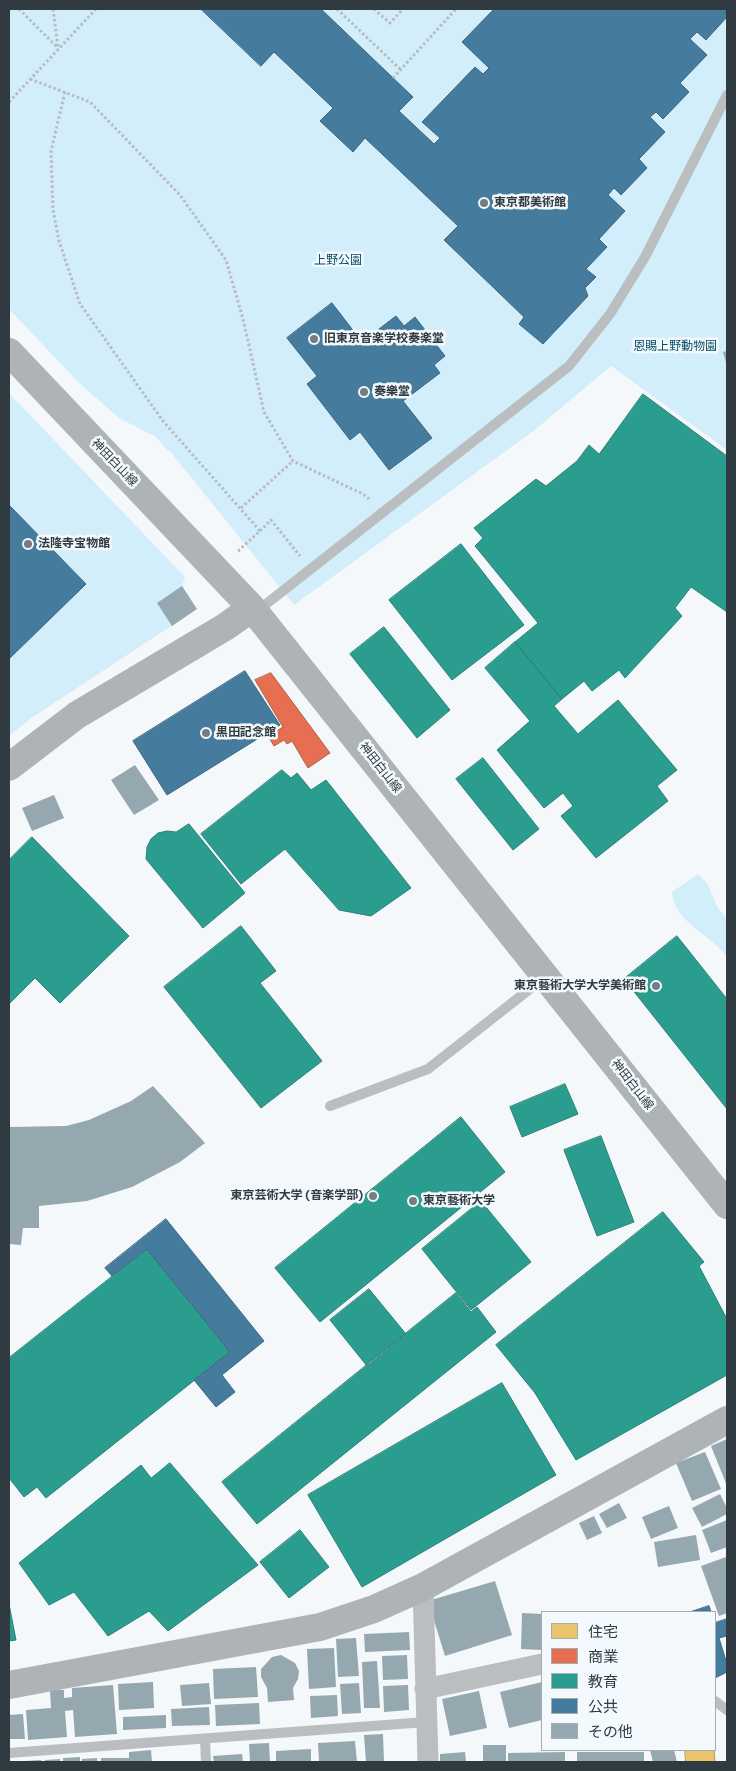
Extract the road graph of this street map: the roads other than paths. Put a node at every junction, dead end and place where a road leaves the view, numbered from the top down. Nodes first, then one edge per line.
1 (727, 95) edge
2 (9, 352) edge
3 (254, 610) junction
4 (9, 767) edge
5 (546, 976) junction
6 (330, 1106) dead end
7 (727, 1205) edge
8 (727, 1420) edge
9 (423, 1587) junction
10 (541, 1664) edge
11 (9, 1685) edge
12 (425, 1689) junction
13 (716, 1702) edge
14 (727, 1710) edge
15 (426, 1722) junction
16 (205, 1740) junction
17 (9, 1753) edge
18 (206, 1762) edge
19 (428, 1762) edge

1 - 3 lane
2 - 3 main road, 神田白山線
3 - 4 main road
3 - 5 main road, 神田白山線
5 - 6 lane
5 - 7 main road, 神田白山線
8 - 9 main road
9 - 11 main road
9 - 12 street
10 - 12 street
12 - 15 street
13 - 14 lane
15 - 16 lane
15 - 19 street
16 - 17 lane
16 - 18 lane

